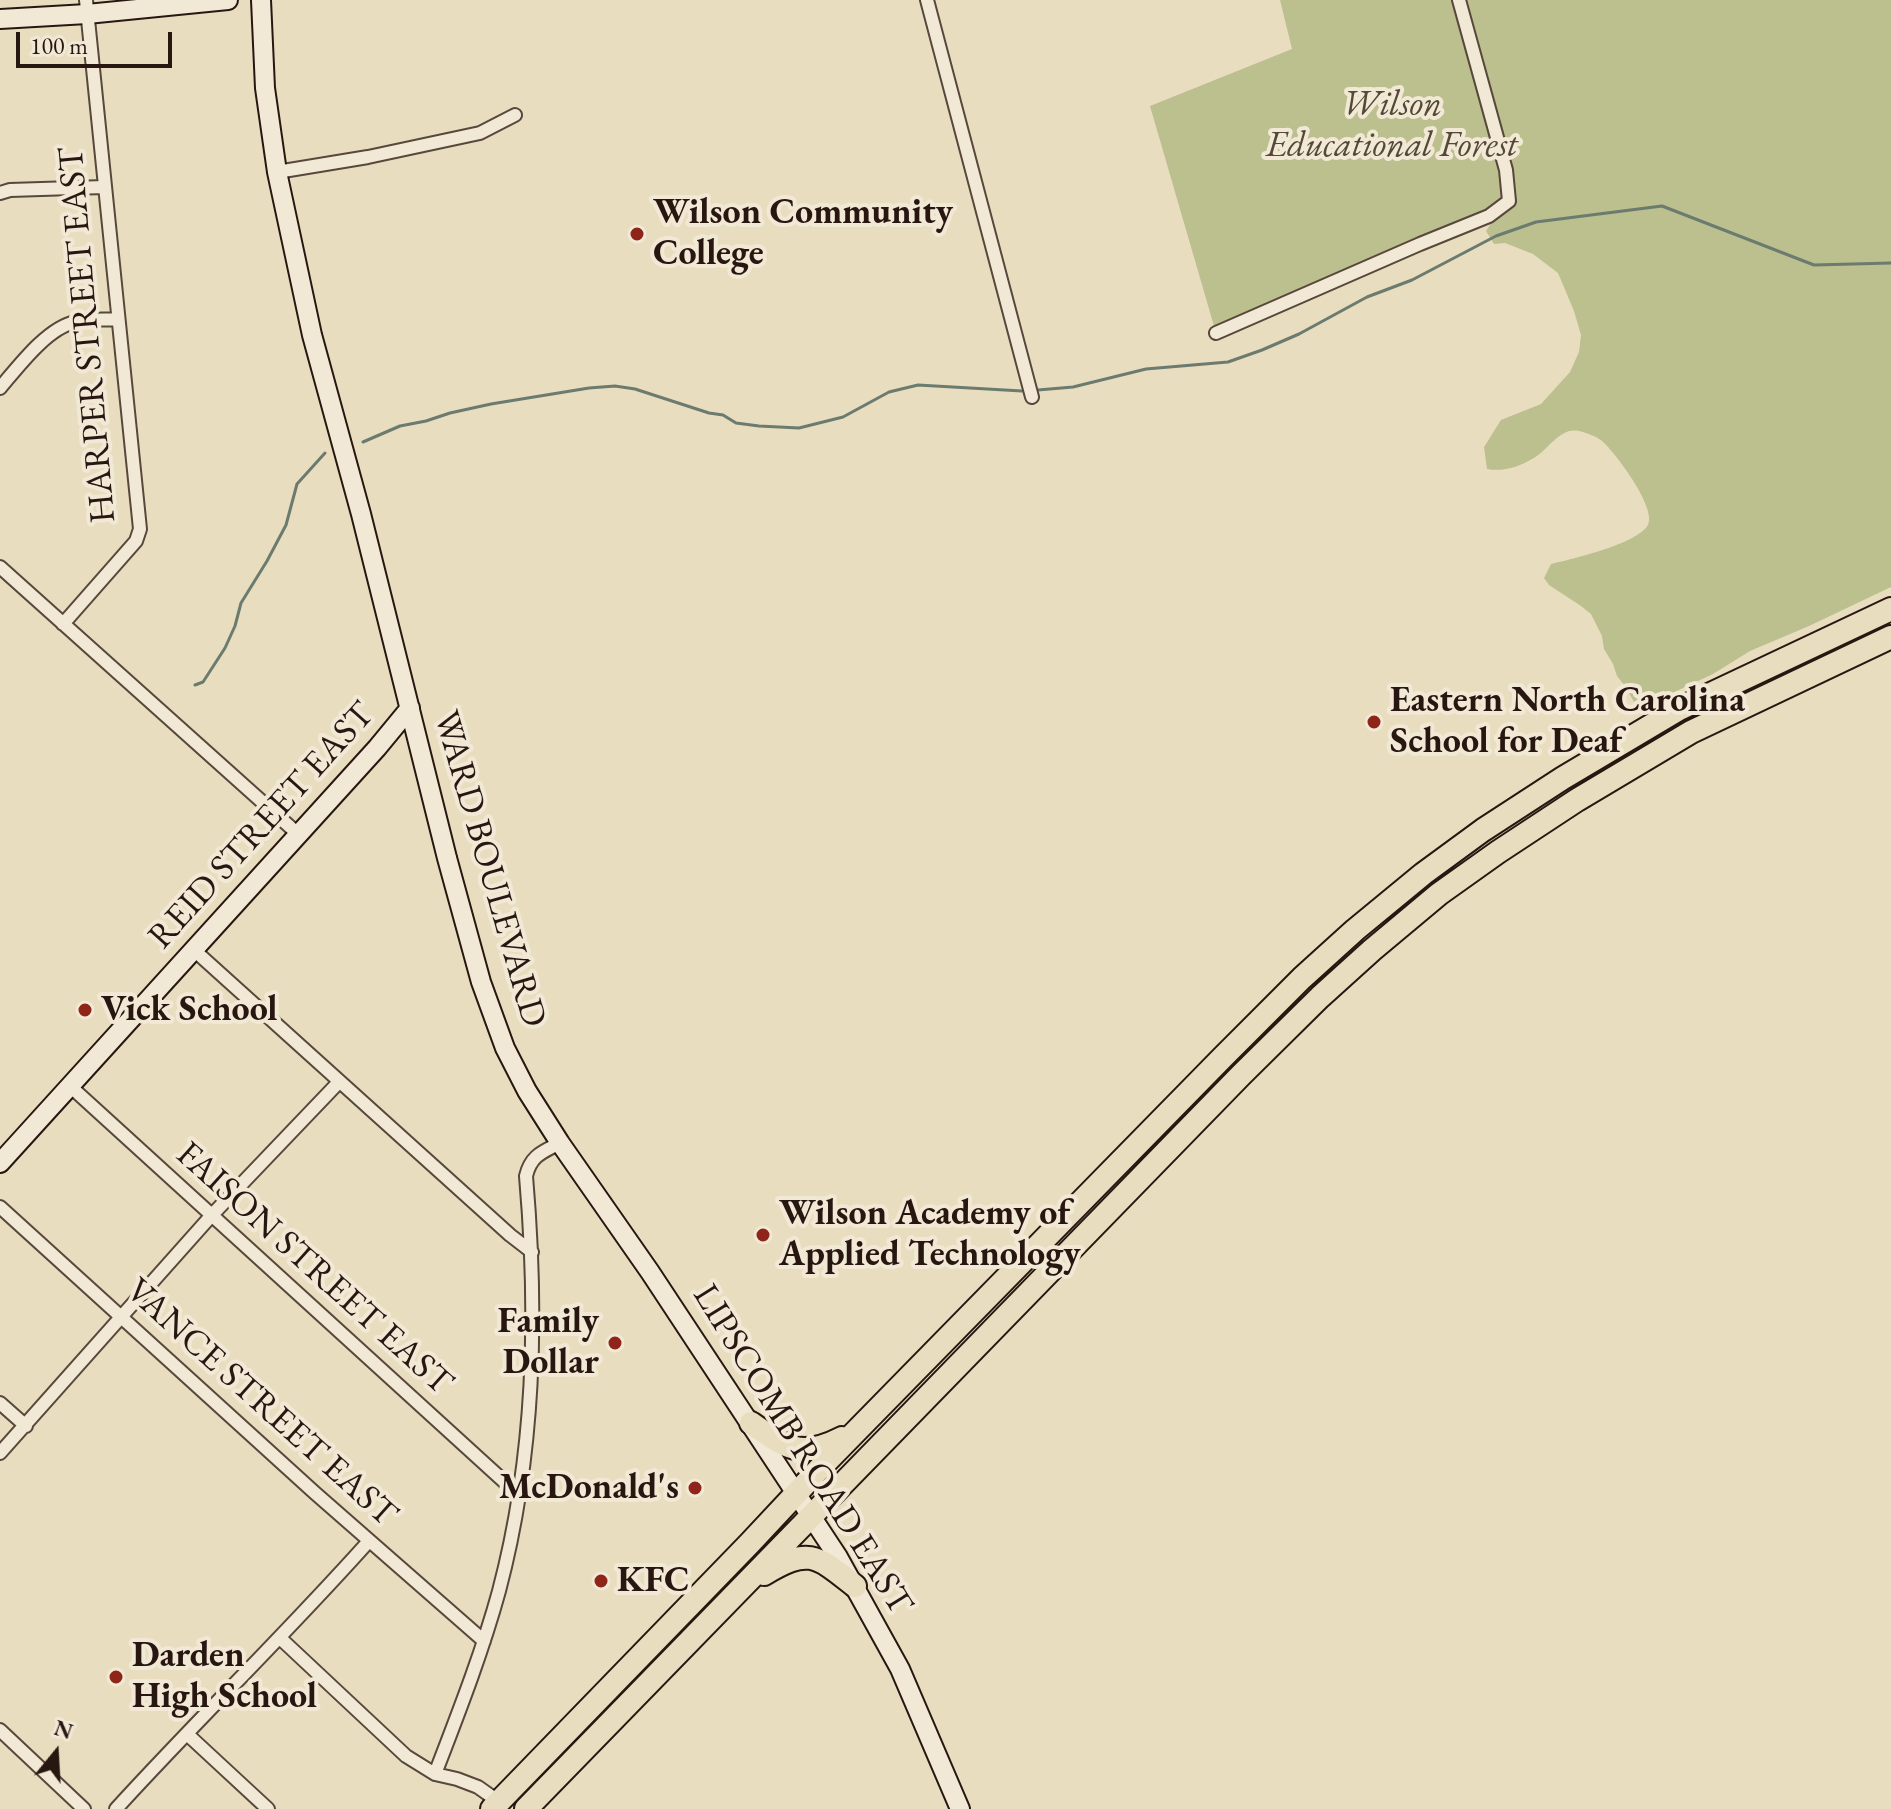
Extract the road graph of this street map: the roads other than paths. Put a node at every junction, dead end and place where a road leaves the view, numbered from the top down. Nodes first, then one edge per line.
1 (228, 0) edge
2 (261, 0) edge
3 (927, 0) edge
4 (1459, 0) edge
5 (86, 7) edge
6 (0, 19) edge
7 (515, 115) dead end
8 (277, 172) junction
9 (104, 187) junction
10 (0, 193) edge
11 (118, 319) junction
12 (1216, 333) dead end
13 (0, 388) edge
14 (1032, 397) dead end
15 (0, 567) edge
16 (1891, 609) edge
17 (63, 624) junction
18 (1891, 637) edge
19 (410, 708) junction
20 (298, 834) junction
21 (194, 950) junction
22 (339, 1082) junction
23 (70, 1086) junction
24 (560, 1143) junction
25 (0, 1163) edge
26 (0, 1207) edge
27 (211, 1216) junction
28 (532, 1252) junction
29 (121, 1318) junction
30 (0, 1403) edge
31 (751, 1423) junction
32 (26, 1426) junction
33 (857, 1430) junction
34 (0, 1453) edge
35 (797, 1492) junction
36 (519, 1495) junction
37 (812, 1515) junction
38 (369, 1541) junction
39 (855, 1586) junction
40 (742, 1587) junction
41 (280, 1638) junction
42 (484, 1641) junction
43 (0, 1730) edge
44 (187, 1734) junction
45 (435, 1774) junction
46 (499, 1806) edge
47 (84, 1809) edge
48 (116, 1809) edge
49 (268, 1809) edge
50 (526, 1809) edge
51 (960, 1809) edge

1 - 5 main road
2 - 8 main road, WARD BOULEVARD
3 - 14 street
4 - 12 street
5 - 6 main road
5 - 9 street, HARPER STREET EAST
7 - 8 street
8 - 19 main road, WARD BOULEVARD
9 - 10 street
9 - 11 street, HARPER STREET EAST
11 - 13 street
11 - 17 street, HARPER STREET EAST
15 - 17 street
16 - 33 highway
17 - 20 street
18 - 37 highway
19 - 20 main road, REID STREET EAST
19 - 24 main road, WARD BOULEVARD
20 - 21 main road, REID STREET EAST
21 - 22 street
21 - 23 main road, REID STREET EAST
22 - 27 street
22 - 28 street
23 - 25 main road, REID STREET EAST
23 - 27 street, FAISON STREET EAST
24 - 28 street
24 - 31 main road, LIPSCOMB ROAD EAST
26 - 29 street, VANCE STREET EAST
27 - 29 street
27 - 36 street, FAISON STREET EAST
28 - 36 street
29 - 32 street
29 - 38 street, VANCE STREET EAST
30 - 32 street
31 - 33 highway
31 - 35 main road, LIPSCOMB ROAD EAST
32 - 34 street
33 - 35 highway
35 - 37 main road, LIPSCOMB ROAD EAST
35 - 46 highway
36 - 42 street
37 - 39 main road, LIPSCOMB ROAD EAST
37 - 40 highway
38 - 41 street
38 - 42 street, VANCE STREET EAST
39 - 40 highway
39 - 51 main road, LIPSCOMB ROAD EAST
40 - 50 highway
41 - 44 street
41 - 45 street
42 - 45 street
43 - 47 street
44 - 48 street
44 - 49 street
45 - 46 street

